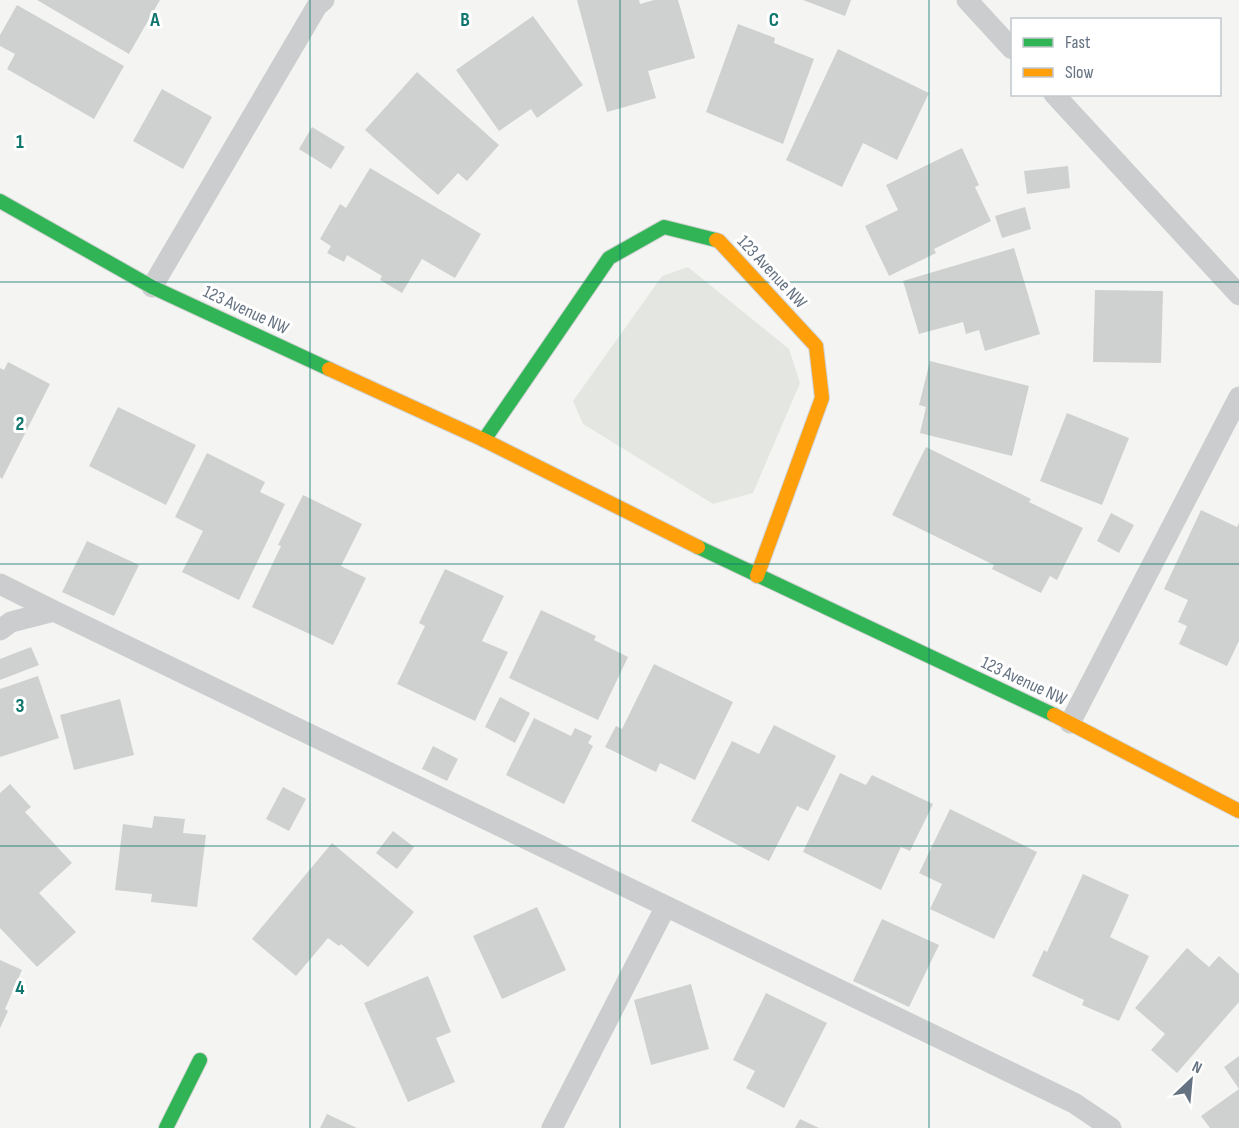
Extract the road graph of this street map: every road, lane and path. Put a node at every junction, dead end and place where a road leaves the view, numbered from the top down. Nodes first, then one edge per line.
1 (324, 0) edge
2 (967, 0) edge
3 (1011, 49) edge
4 (1056, 96) edge
5 (0, 201) edge
6 (152, 287) junction
7 (1239, 296) edge
8 (1239, 397) edge
9 (484, 440) junction
10 (757, 576) junction
11 (0, 584) edge
12 (54, 611) junction
13 (0, 630) edge
14 (1070, 723) junction
15 (1239, 811) edge
16 (666, 906) junction
17 (200, 1059) dead end
18 (166, 1128) edge
19 (552, 1128) edge
20 (1111, 1128) edge

1 - 6 lane
2 - 3 lane
4 - 7 lane
5 - 6 street, 123 Avenue NW
6 - 9 street, 123 Avenue NW
8 - 14 lane
9 - 10 street, 123 Avenue NW
9 - 10 street, 123 Avenue NW
10 - 14 street, 123 Avenue NW
11 - 12 lane
12 - 13 lane
12 - 16 lane
14 - 15 street, 123 Avenue NW
16 - 19 lane
16 - 20 lane
17 - 18 street

